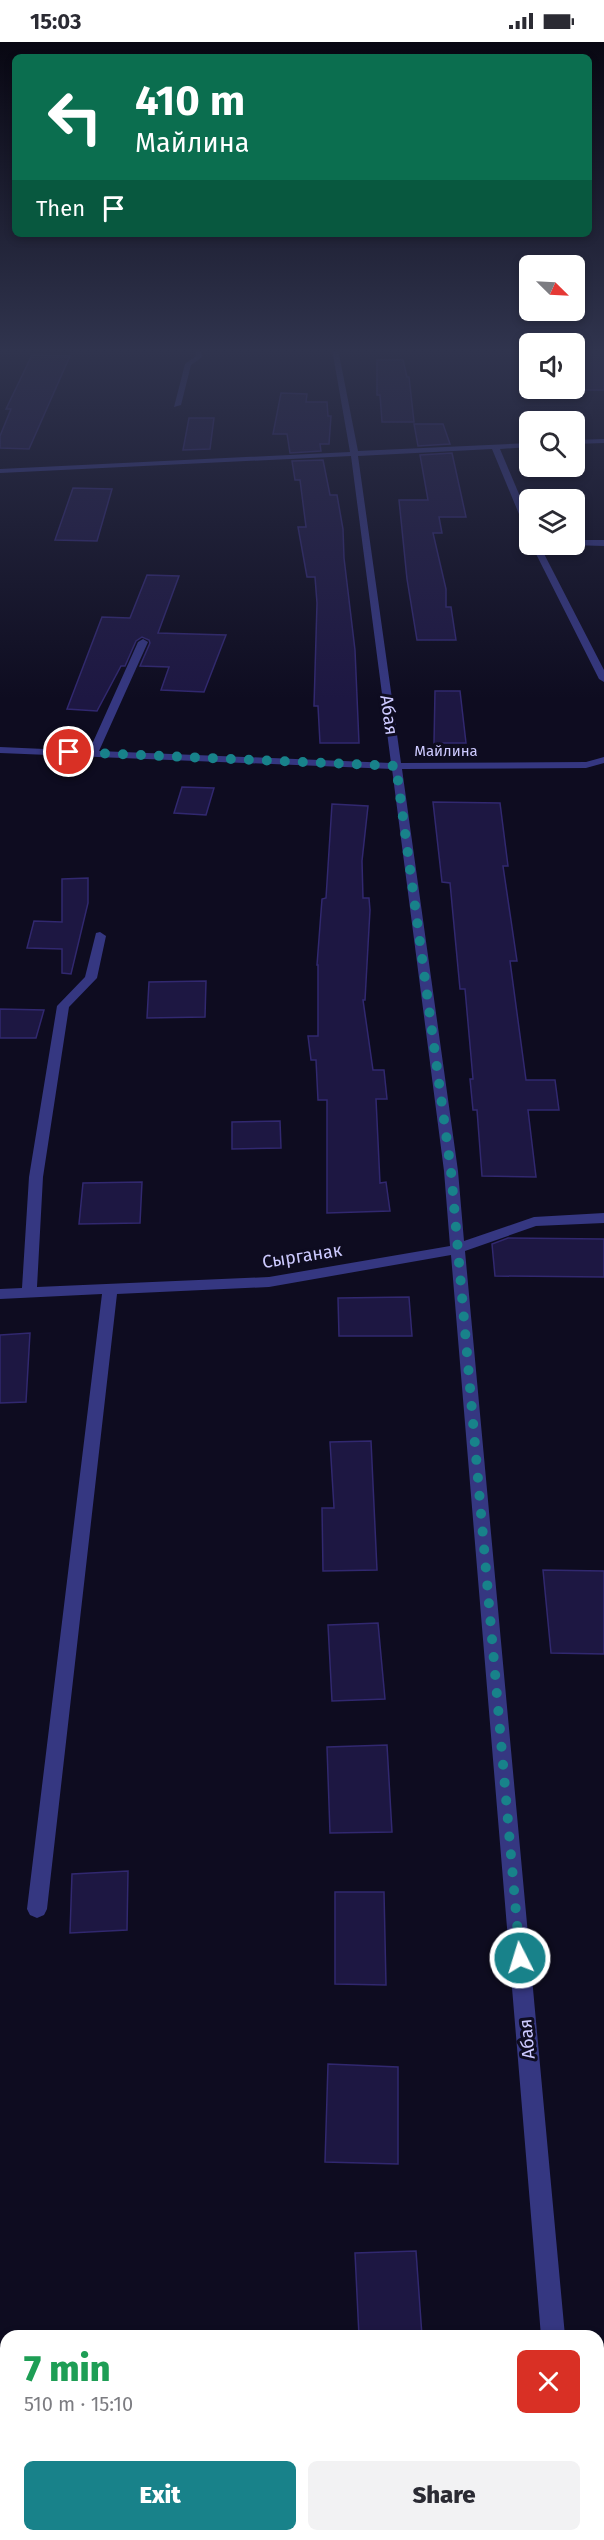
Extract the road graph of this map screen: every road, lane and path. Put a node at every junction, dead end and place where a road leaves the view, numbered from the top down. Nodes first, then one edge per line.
1 (101, 466) edge
2 (356, 466) edge
3 (503, 466) edge
4 (0, 471) edge
5 (519, 505) edge
6 (585, 543) edge
7 (604, 543) edge
8 (541, 555) edge
9 (143, 642) dead end
10 (604, 679) edge
11 (0, 750) edge
12 (93, 753) junction
13 (604, 760) edge
14 (396, 766) junction
15 (100, 936) dead end
16 (604, 1218) edge
17 (458, 1249) junction
18 (110, 1290) junction
19 (29, 1293) junction
20 (0, 1294) edge
21 (37, 1909) dead end
22 (552, 2330) edge

1 - 4 street
2 - 14 street, Абая
3 - 5 street
6 - 7 street
8 - 10 street
9 - 12 street
11 - 12 street, Майлина
12 - 14 street, Майлина
13 - 14 street, Майлина
14 - 17 street, Абая
15 - 19 street
16 - 17 street, Сырганак
17 - 18 street, Сырганак
17 - 22 street, Абая
18 - 19 street, Сырганак
18 - 21 street
19 - 20 street, Сырганак

